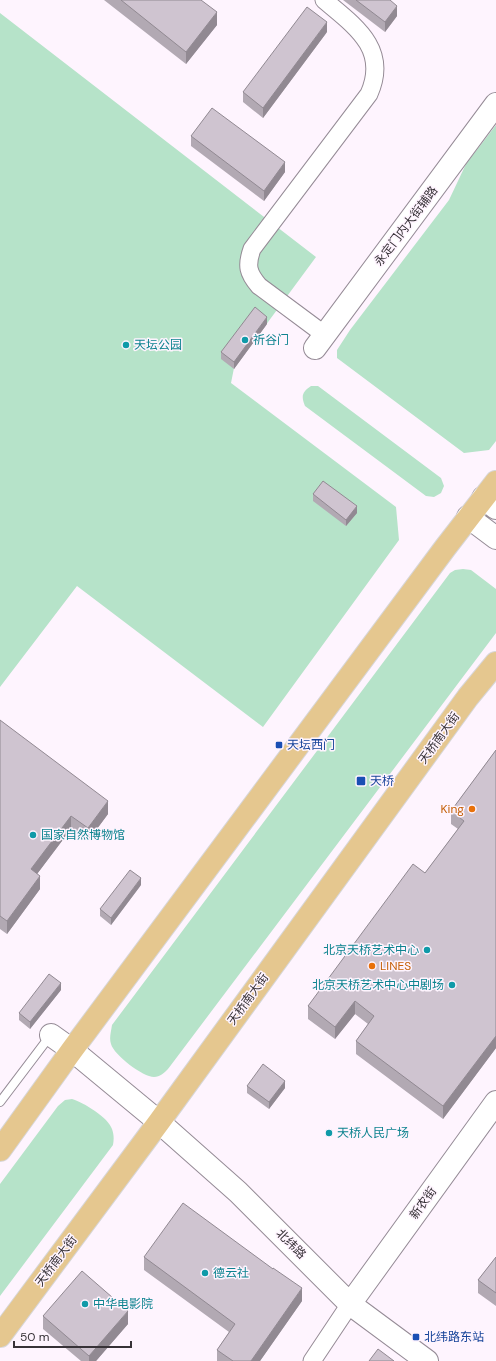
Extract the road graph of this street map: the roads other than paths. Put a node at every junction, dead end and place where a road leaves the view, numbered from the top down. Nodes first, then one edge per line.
1 (324, 0) edge
2 (496, 104) edge
3 (320, 342) joint
4 (492, 496) edge
5 (468, 517) junction
6 (496, 538) edge
7 (496, 663) edge
8 (50, 1035) joint
9 (72, 1050) junction
10 (0, 1102) edge
11 (496, 1102) edge
12 (159, 1122) junction
13 (0, 1150) edge
14 (350, 1304) junction
15 (0, 1336) edge
16 (312, 1361) edge
17 (427, 1361) edge

1 - 3 street
2 - 3 street, 永定门内大街辅路
4 - 5 main road
5 - 6 street
5 - 9 main road
7 - 12 main road, 天桥南大街
8 - 9 street, 北纬路
8 - 10 lane
9 - 12 street, 北纬路
9 - 13 main road
11 - 14 street, 新农街
12 - 14 street, 北纬路
12 - 15 main road, 天桥南大街
14 - 16 street
14 - 17 street, 北纬路

